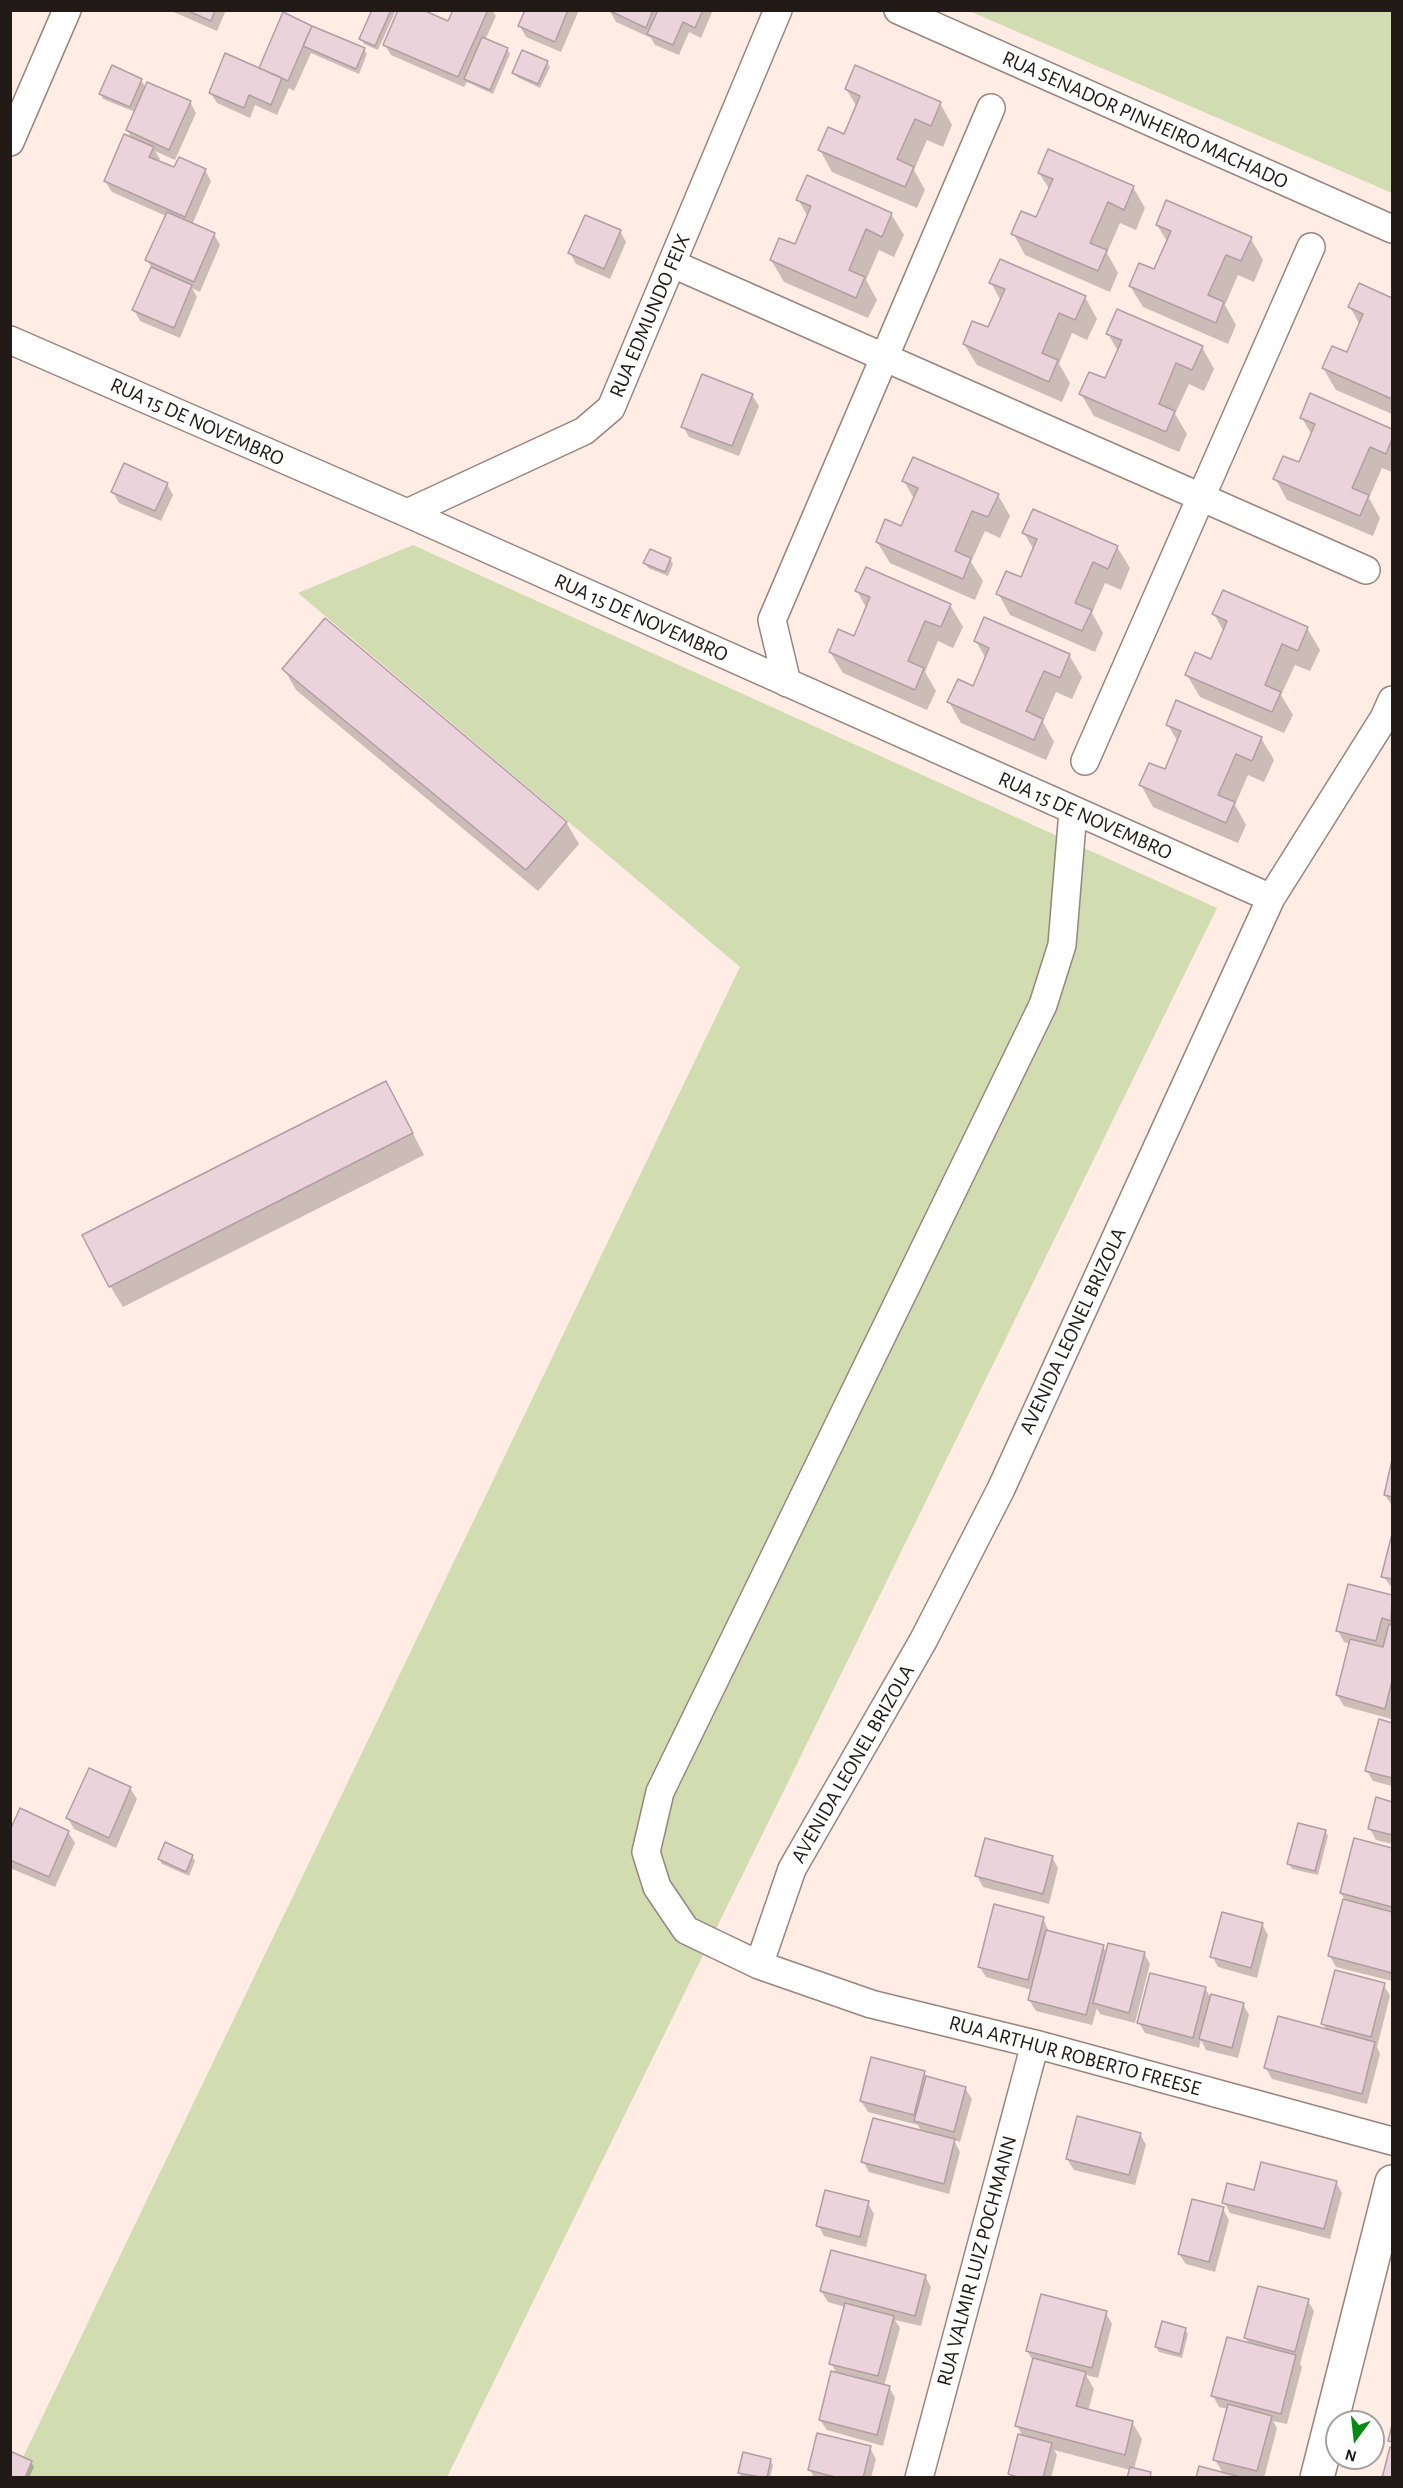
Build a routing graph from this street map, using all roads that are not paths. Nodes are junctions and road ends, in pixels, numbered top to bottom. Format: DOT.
graph roads {
  1 [pos="67,10"];
  2 [pos="778,10"];
  3 [pos="898,10"];
  4 [pos="991,108"];
  5 [pos="10,142"];
  6 [pos="1392,229"];
  7 [pos="1311,247"];
  8 [pos="673,264"];
  9 [pos="10,340"];
  10 [pos="886,356"];
  11 [pos="1201,497"];
  12 [pos="407,513"];
  13 [pos="1366,570"];
  14 [pos="787,683"];
  15 [pos="1392,700"];
  16 [pos="1085,761"];
  17 [pos="1073,811"];
  18 [pos="1271,898"];
  19 [pos="759,1965"];
  20 [pos="1035,2044"];
  21 [pos="1392,2141"];
  22 [pos="1392,2182"];
  23 [pos="920,2478"];
  24 [pos="1317,2478"];
  1 -- 5 [label="street"];
  2 -- 8 [label="street, RUA EDMUNDO FEIX"];
  3 -- 6 [label="street, RUA SENADOR PINHEIRO MACHADO"];
  4 -- 10 [label="street"];
  7 -- 11 [label="street"];
  8 -- 10 [label="street"];
  8 -- 12 [label="street, RUA EDMUNDO FEIX"];
  9 -- 12 [label="street, RUA 15 DE NOVEMBRO"];
  10 -- 11 [label="street"];
  10 -- 14 [label="street"];
  11 -- 13 [label="street"];
  11 -- 16 [label="street"];
  12 -- 14 [label="street, RUA 15 DE NOVEMBRO"];
  14 -- 17 [label="street, RUA 15 DE NOVEMBRO"];
  15 -- 18 [label="street, AVENIDA LEONEL BRIZOLA"];
  17 -- 18 [label="street, RUA 15 DE NOVEMBRO"];
  17 -- 19 [label="street, RUA ARTHUR ROBERTO FREESE"];
  18 -- 19 [label="street, AVENIDA LEONEL BRIZOLA"];
  19 -- 20 [label="street, RUA ARTHUR ROBERTO FREESE"];
  20 -- 21 [label="street, RUA ARTHUR ROBERTO FREESE"];
  20 -- 23 [label="street, RUA VALMIR LUIZ POCHMANN"];
  22 -- 24 [label="street"];
}
